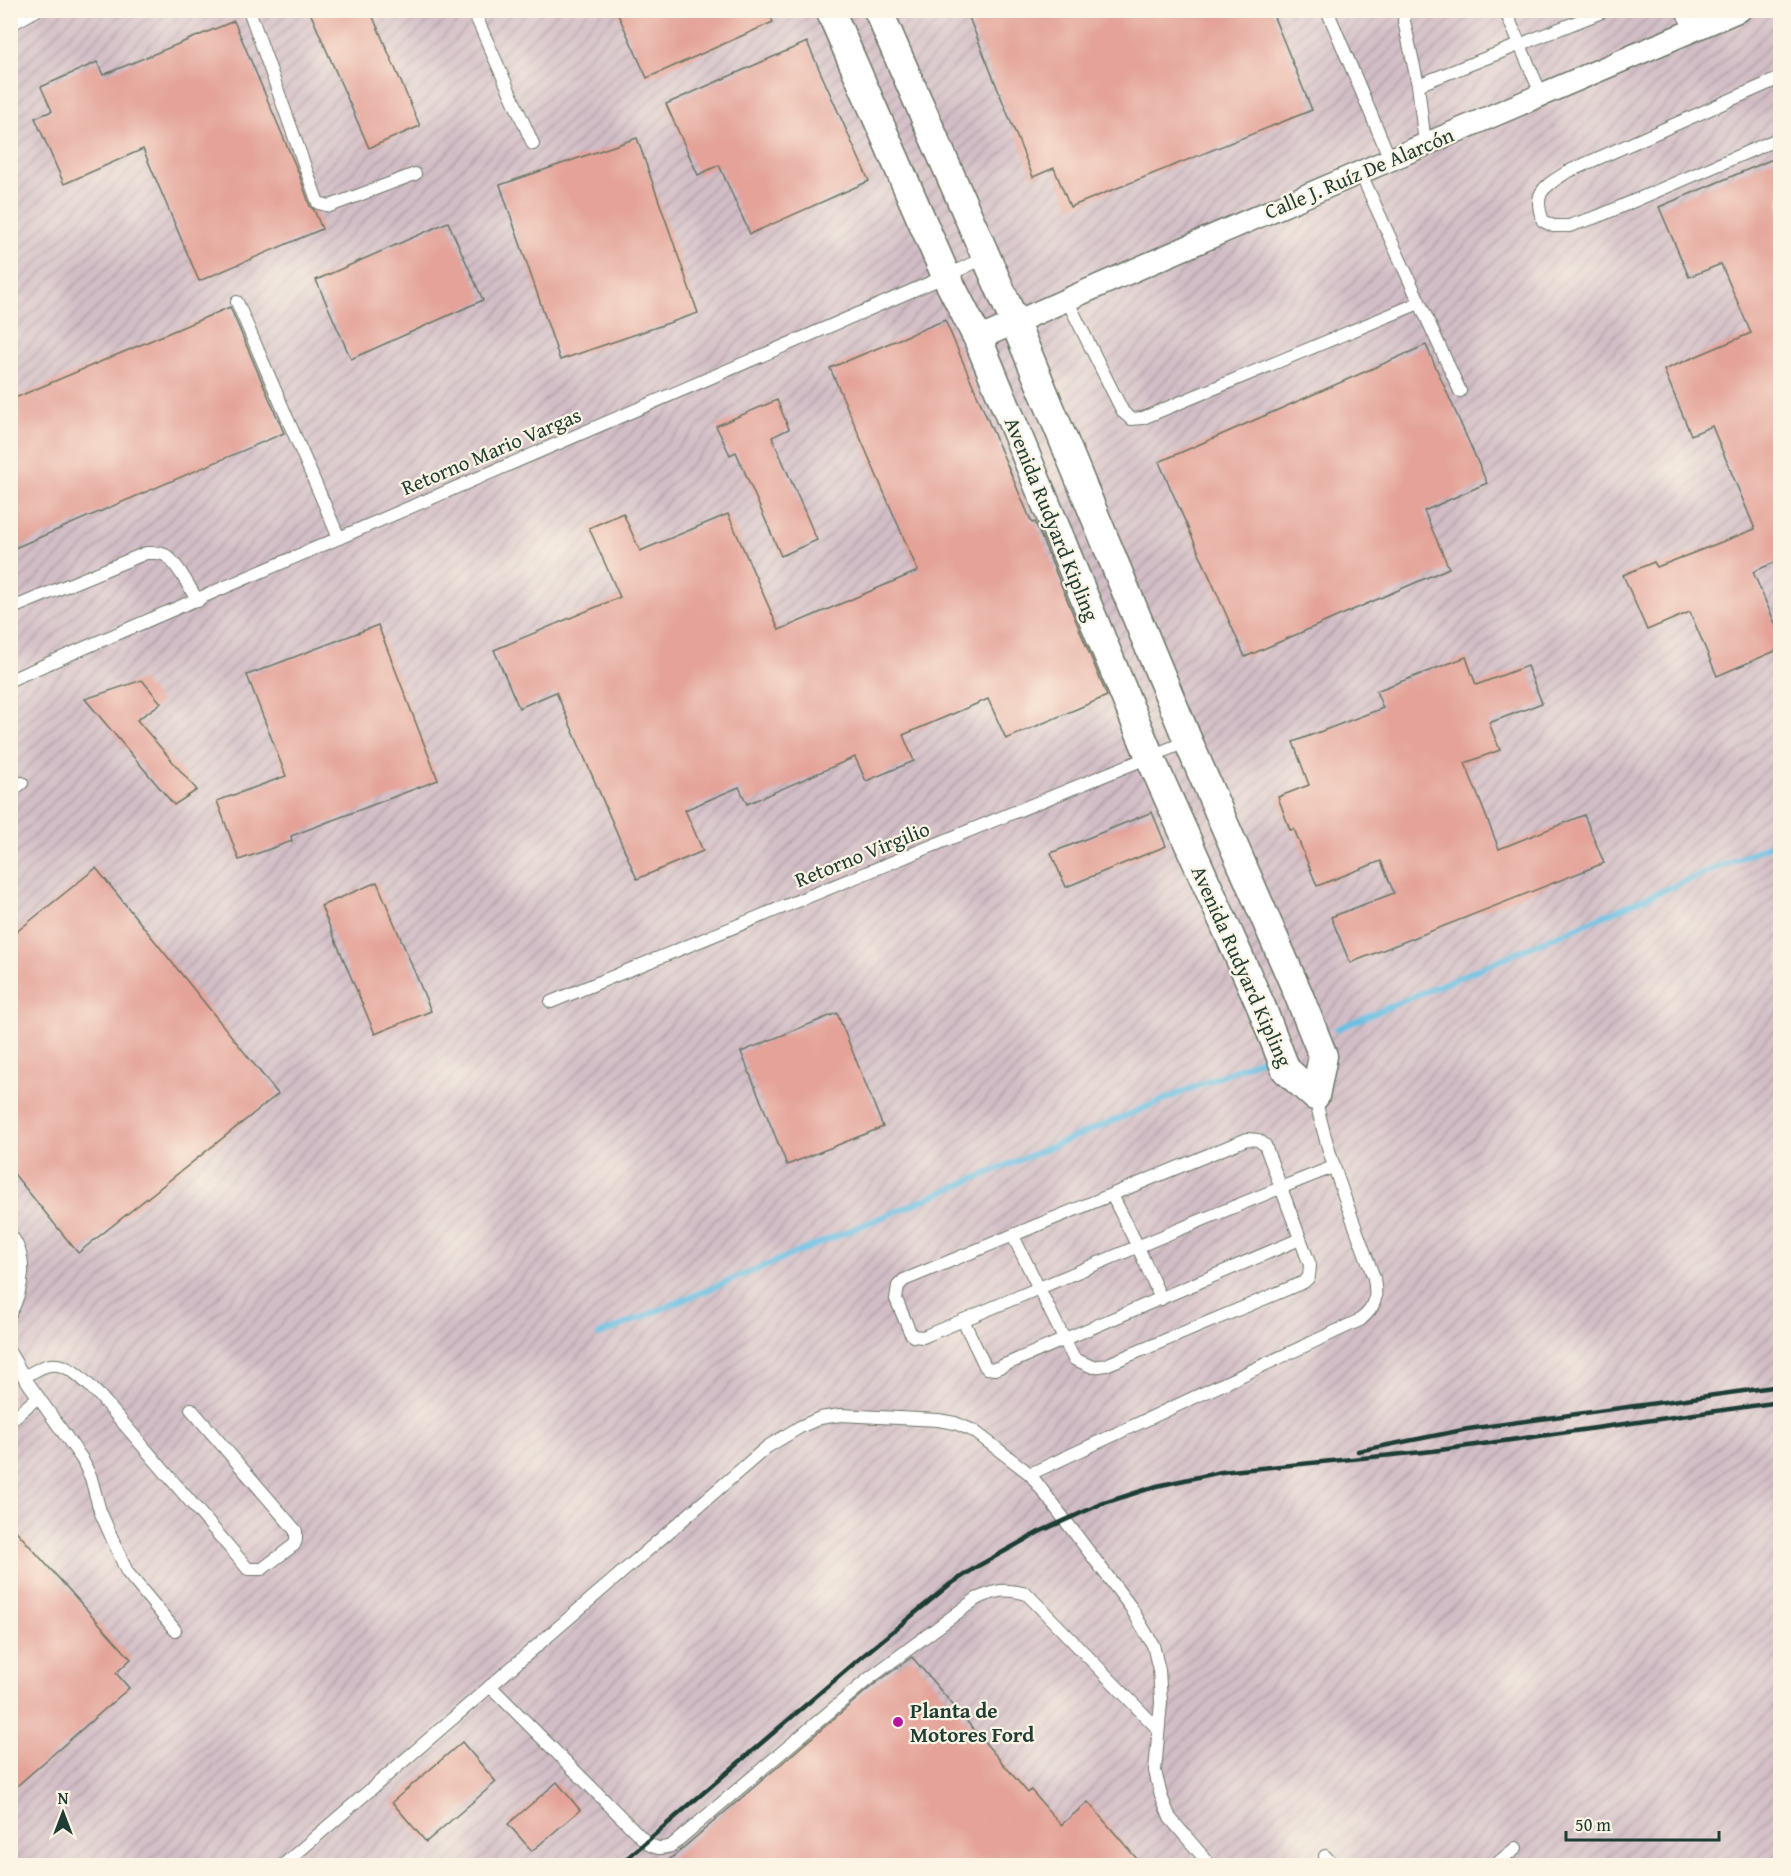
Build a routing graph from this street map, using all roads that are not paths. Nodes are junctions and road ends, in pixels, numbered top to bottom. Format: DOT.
graph roads {
  1 [pos="37,10"];
  2 [pos="249,10"];
  3 [pos="472,10"];
  4 [pos="830,10"];
  5 [pos="878,10"];
  6 [pos="1327,10"];
  7 [pos="1405,10"];
  8 [pos="1505,10"];
  9 [pos="1607,10"];
  10 [pos="1681,10"];
  11 [pos="1740,10"];
  12 [pos="10,25"];
  13 [pos="1692,31"];
  14 [pos="1520,44"];
  15 [pos="1780,78"];
  16 [pos="1418,85"];
  17 [pos="1542,96"];
  18 [pos="1780,138"];
  19 [pos="533,144"];
  20 [pos="1425,144"];
  21 [pos="1390,159"];
  22 [pos="1360,172"];
  23 [pos="415,174"];
  24 [pos="986,257"];
  25 [pos="946,276"];
  26 [pos="1067,300"];
  27 [pos="237,302"];
  28 [pos="1419,303"];
  29 [pos="1015,323"];
  30 [pos="978,339"];
  31 [pos="1460,391"];
  32 [pos="339,538"];
  33 [pos="198,600"];
  34 [pos="10,609"];
  35 [pos="10,680"];
  36 [pos="1188,741"];
  37 [pos="1150,757"];
  38 [pos="22,783"];
  39 [pos="10,792"];
  40 [pos="1297,991"];
  41 [pos="551,1002"];
  42 [pos="1261,1006"];
  43 [pos="1315,1095"];
  44 [pos="1333,1167"];
  45 [pos="1281,1188"];
  46 [pos="1112,1195"];
  47 [pos="10,1234"];
  48 [pos="1014,1236"];
  49 [pos="1300,1239"];
  50 [pos="1138,1247"];
  51 [pos="1038,1289"];
  52 [pos="1161,1299"];
  53 [pos="10,1314"];
  54 [pos="963,1320"];
  55 [pos="1063,1340"];
  56 [pos="10,1353"];
  57 [pos="24,1377"];
  58 [pos="38,1397"];
  59 [pos="190,1408"];
  60 [pos="10,1421"];
  61 [pos="1030,1474"];
  62 [pos="175,1630"];
  63 [pos="490,1686"];
  64 [pos="1158,1729"];
  65 [pos="1516,1848"];
  66 [pos="282,1866"];
  67 [pos="1211,1866"];
  68 [pos="1494,1866"];
  1 -- 12 [label="lane"];
  2 -- 23 [label="lane"];
  3 -- 19 [label="lane"];
  4 -- 25 [label="street, Avenida Rudyard Kipling"];
  5 -- 24 [label="street, Avenida Rudyard Kipling"];
  6 -- 21 [label="lane"];
  7 -- 16 [label="lane"];
  8 -- 14 [label="lane"];
  9 -- 14 [label="lane"];
  10 -- 13 [label="lane"];
  11 -- 13 [label="street, Calle J. Ruíz De Alarcón"];
  13 -- 17 [label="street, Calle J. Ruíz De Alarcón"];
  14 -- 16 [label="lane"];
  14 -- 17 [label="lane"];
  15 -- 18 [label="lane"];
  16 -- 20 [label="lane"];
  17 -- 20 [label="street, Calle J. Ruíz De Alarcón"];
  20 -- 21 [label="street, Calle J. Ruíz De Alarcón"];
  21 -- 22 [label="street, Calle J. Ruíz De Alarcón"];
  22 -- 26 [label="street, Calle J. Ruíz De Alarcón"];
  22 -- 28 [label="lane"];
  24 -- 25 [label="lane, Retorno Mario Vargas"];
  24 -- 29 [label="street, Avenida Rudyard Kipling"];
  25 -- 30 [label="street, Avenida Rudyard Kipling"];
  25 -- 32 [label="lane, Retorno Mario Vargas"];
  26 -- 28 [label="lane"];
  26 -- 29 [label="street, Calle J. Ruíz De Alarcón"];
  27 -- 32 [label="lane"];
  28 -- 31 [label="lane"];
  29 -- 30 [label="street, Calle J. Ruíz De Alarcón"];
  29 -- 36 [label="street, Avenida Rudyard Kipling"];
  30 -- 37 [label="street, Avenida Rudyard Kipling"];
  32 -- 33 [label="lane, Retorno Mario Vargas"];
  33 -- 34 [label="lane"];
  33 -- 35 [label="lane, Retorno Mario Vargas"];
  36 -- 37 [label="lane, Retorno Virgilio"];
  36 -- 40 [label="street, Avenida Rudyard Kipling"];
  37 -- 41 [label="lane, Retorno Virgilio"];
  37 -- 42 [label="street, Avenida Rudyard Kipling"];
  38 -- 39 [label="lane"];
  40 -- 42 [label="street"];
  40 -- 43 [label="street, Avenida Rudyard Kipling"];
  42 -- 43 [label="street, Avenida Rudyard Kipling"];
  43 -- 44 [label="lane"];
  44 -- 45 [label="lane"];
  44 -- 61 [label="lane"];
  45 -- 46 [label="lane"];
  45 -- 49 [label="lane"];
  45 -- 50 [label="lane"];
  46 -- 48 [label="lane"];
  46 -- 50 [label="lane"];
  47 -- 53 [label="lane"];
  48 -- 51 [label="lane"];
  48 -- 54 [label="lane"];
  49 -- 52 [label="lane"];
  49 -- 55 [label="lane"];
  50 -- 51 [label="lane"];
  50 -- 52 [label="lane"];
  51 -- 54 [label="lane"];
  51 -- 55 [label="lane"];
  52 -- 55 [label="lane"];
  54 -- 55 [label="lane"];
  56 -- 57 [label="lane"];
  57 -- 58 [label="lane"];
  57 -- 59 [label="lane"];
  58 -- 60 [label="lane"];
  58 -- 62 [label="lane"];
  61 -- 63 [label="lane"];
  61 -- 64 [label="lane"];
  63 -- 64 [label="lane"];
  63 -- 66 [label="lane"];
  64 -- 67 [label="lane"];
  65 -- 68 [label="lane"];
}
